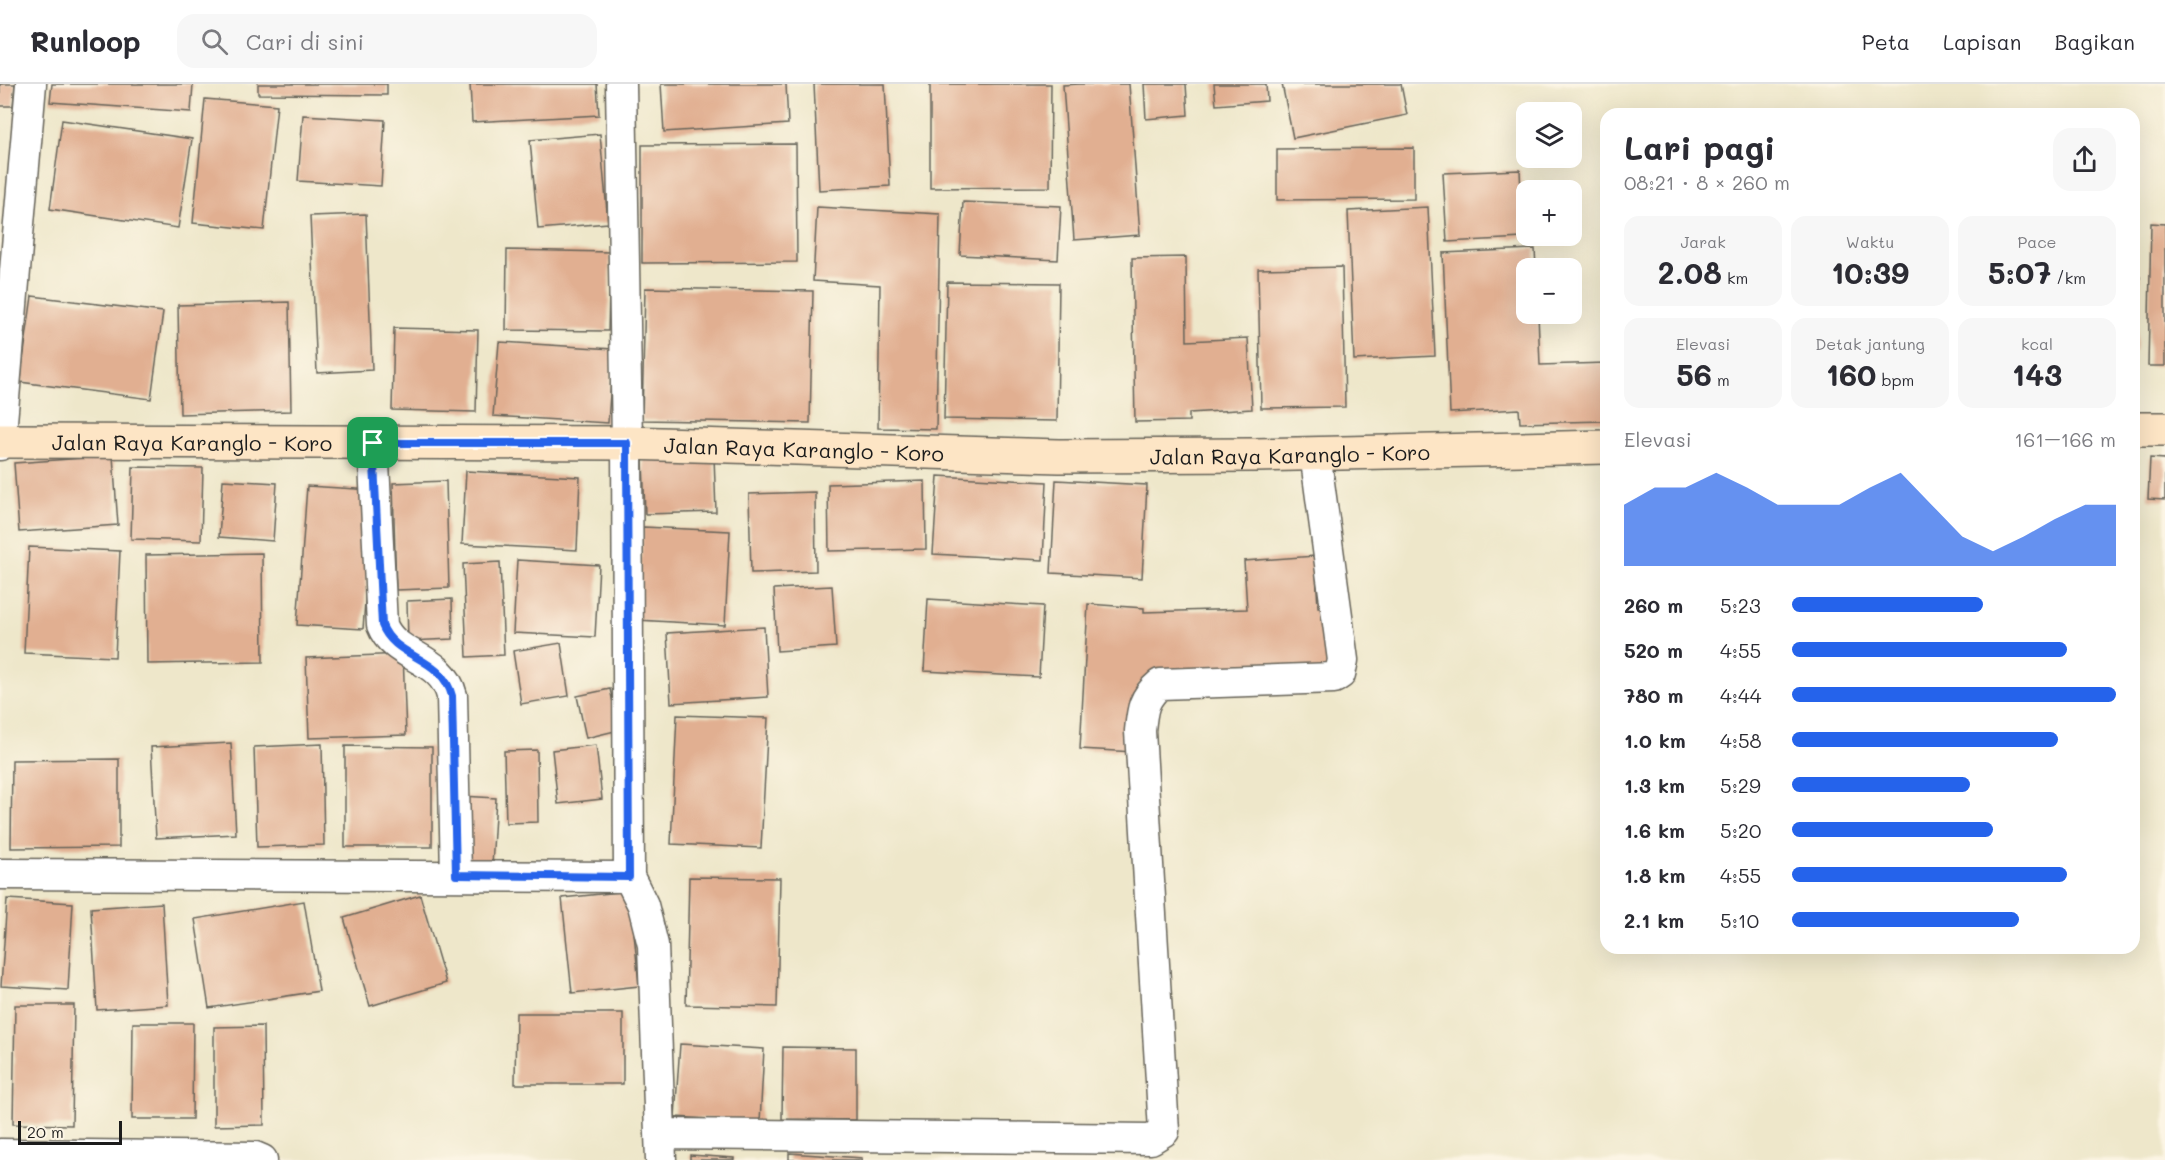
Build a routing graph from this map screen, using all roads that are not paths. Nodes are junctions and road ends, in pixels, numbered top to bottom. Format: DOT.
graph roads {
  1 [pos="31,84"];
  2 [pos="621,84"];
  3 [pos="2140,429"];
  4 [pos="2165,429"];
  5 [pos="0,442"];
  6 [pos="373,443"];
  7 [pos="627,443"];
  8 [pos="1600,447"];
  9 [pos="1315,453"];
  10 [pos="0,874"];
  11 [pos="456,875"];
  12 [pos="629,877"];
  13 [pos="661,1147"];
  14 [pos="0,1154"];
  15 [pos="261,1160"];
  1 -- 5 [label="street"];
  2 -- 7 [label="street"];
  3 -- 4 [label="street"];
  5 -- 6 [label="street, Jalan Raya Karanglo - Koro"];
  6 -- 7 [label="street, Jalan Raya Karanglo - Koro"];
  6 -- 11 [label="street"];
  7 -- 9 [label="street, Jalan Raya Karanglo - Koro"];
  7 -- 12 [label="street"];
  8 -- 9 [label="street, Jalan Raya Karanglo - Koro"];
  9 -- 13 [label="street"];
  10 -- 11 [label="street"];
  11 -- 12 [label="street"];
  12 -- 13 [label="street"];
  14 -- 15 [label="street"];
}
